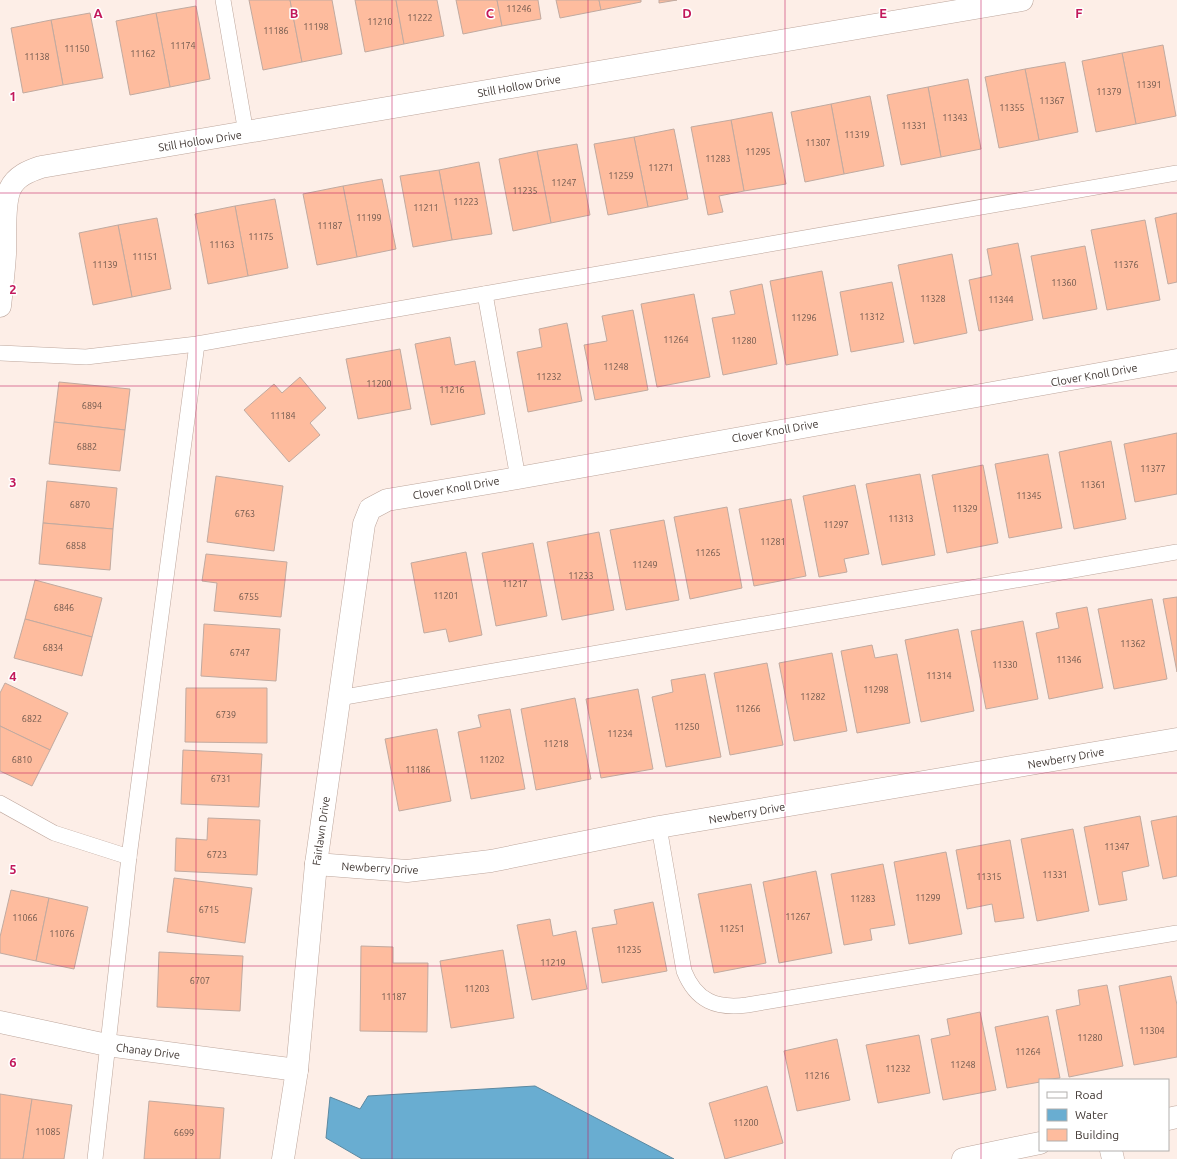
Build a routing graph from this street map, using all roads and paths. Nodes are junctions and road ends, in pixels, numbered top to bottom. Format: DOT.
graph roads {
  1 [pos="223,0"];
  2 [pos="1022,0"];
  3 [pos="246,133"];
  4 [pos="1177,173"];
  5 [pos="485,294"];
  6 [pos="0,306"];
  7 [pos="197,344"];
  8 [pos="0,353"];
  9 [pos="1177,360"];
  10 [pos="518,478"];
  11 [pos="374,506"];
  12 [pos="1177,552"];
  13 [pos="340,698"];
  14 [pos="1177,740"];
  15 [pos="0,803"];
  16 [pos="659,828"];
  17 [pos="129,857"];
  18 [pos="316,864"];
  19 [pos="1177,932"];
  20 [pos="0,1022"];
  21 [pos="107,1045"];
  22 [pos="297,1070"];
  23 [pos="1039,1143"];
  24 [pos="95,1159"];
  25 [pos="283,1159"];
  26 [pos="963,1159"];
  1 -- 3 [label="lane"];
  2 -- 3 [label="street, Still Hollow Drive"];
  3 -- 6 [label="street, Still Hollow Drive"];
  4 -- 5 [label="lane"];
  5 -- 7 [label="lane"];
  5 -- 10 [label="lane"];
  7 -- 8 [label="lane"];
  7 -- 17 [label="lane"];
  9 -- 10 [label="street, Clover Knoll Drive"];
  10 -- 11 [label="street, Clover Knoll Drive"];
  11 -- 13 [label="street, Fairlawn Drive"];
  12 -- 13 [label="lane"];
  13 -- 18 [label="street, Fairlawn Drive"];
  14 -- 16 [label="street, Newberry Drive"];
  15 -- 17 [label="lane"];
  16 -- 18 [label="street, Newberry Drive"];
  16 -- 19 [label="lane"];
  17 -- 21 [label="lane"];
  18 -- 22 [label="street, Fairlawn Drive"];
  20 -- 21 [label="street, Chanay Drive"];
  21 -- 22 [label="street, Chanay Drive"];
  21 -- 24 [label="lane"];
  22 -- 25 [label="street, Fairlawn Drive"];
  23 -- 26 [label="street"];
}
